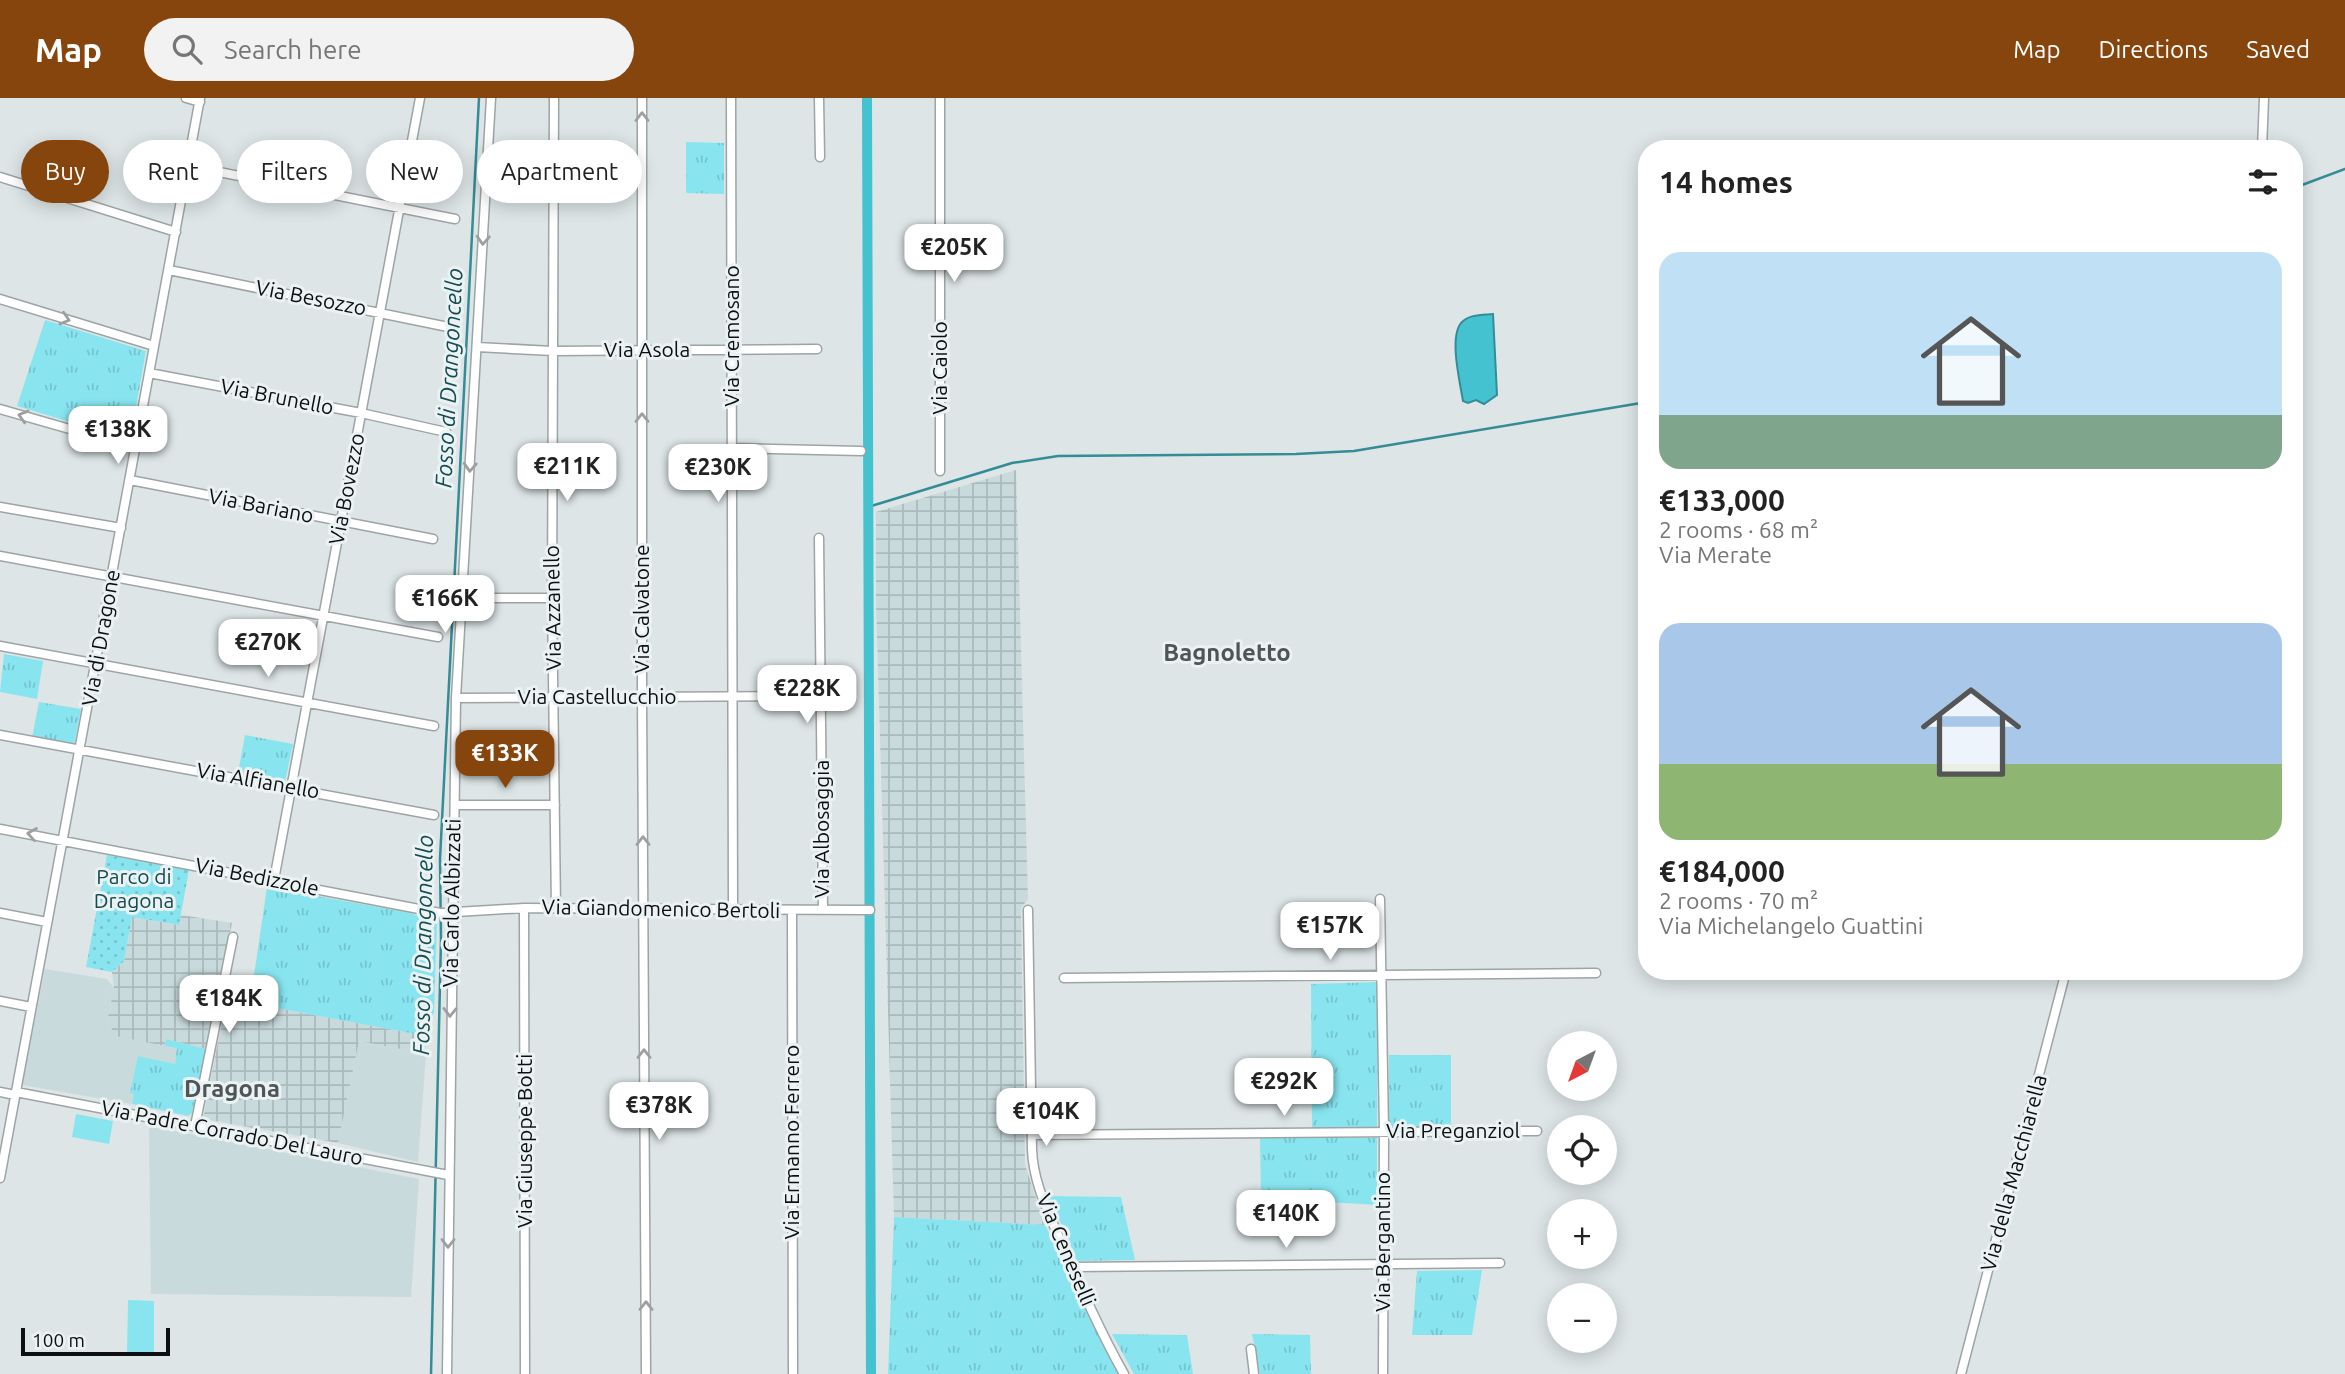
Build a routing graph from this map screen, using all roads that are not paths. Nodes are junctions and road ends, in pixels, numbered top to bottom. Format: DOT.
graph roads {
  1 [pos="186,98"];
  2 [pos="420,98"];
  3 [pos="491,98"];
  4 [pos="554,98"];
  5 [pos="642,98"];
  6 [pos="731,98"];
  7 [pos="819,98"];
  8 [pos="940,98"];
  9 [pos="2264,98"];
  10 [pos="200,100"];
  11 [pos="193,140"];
  12 [pos="2262,140"];
  13 [pos="820,158"];
  14 [pos="223,173"];
  15 [pos="0,177"];
  16 [pos="182,203"];
  17 [pos="400,207"];
  18 [pos="455,219"];
  19 [pos="176,232"];
  20 [pos="169,270"];
  21 [pos="0,299"];
  22 [pos="382,312"];
  23 [pos="453,328"];
  24 [pos="154,346"];
  25 [pos="477,348"];
  26 [pos="817,349"];
  27 [pos="732,350"];
  28 [pos="553,351"];
  29 [pos="642,351"];
  30 [pos="149,373"];
  31 [pos="0,409"];
  32 [pos="362,413"];
  33 [pos="446,432"];
  34 [pos="136,448"];
  35 [pos="733,448"];
  36 [pos="862,451"];
  37 [pos="940,471"];
  38 [pos="130,480"];
  39 [pos="0,507"];
  40 [pos="341,521"];
  41 [pos="121,528"];
  42 [pos="819,538"];
  43 [pos="433,539"];
  44 [pos="0,556"];
  45 [pos="111,577"];
  46 [pos="462,598"];
  47 [pos="552,598"];
  48 [pos="323,616"];
  49 [pos="438,637"];
  50 [pos="0,646"];
  51 [pos="96,663"];
  52 [pos="554,696"];
  53 [pos="732,696"];
  54 [pos="821,696"];
  55 [pos="456,698"];
  56 [pos="642,698"];
  57 [pos="307,701"];
  58 [pos="434,726"];
  59 [pos="0,735"];
  60 [pos="81,749"];
  61 [pos="291,787"];
  62 [pos="455,805"];
  63 [pos="555,805"];
  64 [pos="435,815"];
  65 [pos="0,829"];
  66 [pos="63,840"];
  67 [pos="274,880"];
  68 [pos="1380,899"];
  69 [pos="524,908"];
  70 [pos="556,908"];
  71 [pos="733,909"];
  72 [pos="643,910"];
  73 [pos="792,910"];
  74 [pos="823,910"];
  75 [pos="870,910"];
  76 [pos="1028,910"];
  77 [pos="452,912"];
  78 [pos="0,913"];
  79 [pos="47,922"];
  80 [pos="233,937"];
  81 [pos="1597,973"];
  82 [pos="1381,976"];
  83 [pos="1065,978"];
  84 [pos="2064,980"];
  85 [pos="0,1001"];
  86 [pos="31,1007"];
  87 [pos="0,1092"];
  88 [pos="16,1093"];
  89 [pos="195,1126"];
  90 [pos="1384,1131"];
  91 [pos="1538,1131"];
  92 [pos="1032,1135"];
  93 [pos="448,1175"];
  94 [pos="0,1178"];
  95 [pos="1500,1263"];
  96 [pos="1384,1264"];
  97 [pos="1072,1267"];
  98 [pos="1251,1349"];
  99 [pos="447,1374"];
  100 [pos="525,1374"];
  101 [pos="646,1374"];
  102 [pos="793,1374"];
  103 [pos="1124,1374"];
  104 [pos="1254,1374"];
  105 [pos="1383,1374"];
  106 [pos="1961,1374"];
  1 -- 10 [label="street"];
  2 -- 17 [label="street, Via Bovezzo"];
  3 -- 25 [label="street, Via Carlo Albizzati, one-way"];
  4 -- 28 [label="street, Via Azzanello"];
  29 -- 5 [label="street, Via Calvatone, one-way"];
  6 -- 27 [label="street, Via Cremosano"];
  7 -- 13 [label="street"];
  8 -- 37 [label="street, Via Caiolo"];
  9 -- 12 [label="street"];
  10 -- 11 [label="street, Via di Dragone"];
  14 -- 17 [label="street"];
  15 -- 19 [label="street"];
  16 -- 19 [label="street, Via di Dragone"];
  17 -- 18 [label="street"];
  17 -- 22 [label="street, Via Bovezzo"];
  19 -- 20 [label="street, Via di Dragone"];
  20 -- 22 [label="street, Via Besozzo"];
  20 -- 24 [label="street, Via di Dragone"];
  21 -- 24 [label="street, one-way"];
  22 -- 23 [label="street, Via Besozzo"];
  22 -- 32 [label="street, Via Bovezzo"];
  24 -- 30 [label="street, Via di Dragone"];
  25 -- 28 [label="street, Via Asola"];
  25 -- 46 [label="street, Via Carlo Albizzati, one-way"];
  26 -- 27 [label="street, Via Asola"];
  27 -- 29 [label="street, Via Asola"];
  27 -- 35 [label="street, Via Cremosano"];
  28 -- 29 [label="street, Via Asola"];
  28 -- 47 [label="street, Via Azzanello"];
  56 -- 29 [label="street, Via Calvatone, one-way"];
  30 -- 32 [label="street, Via Brunello"];
  30 -- 34 [label="street, Via di Dragone"];
  34 -- 31 [label="street, one-way"];
  32 -- 33 [label="street, Via Brunello"];
  32 -- 40 [label="street, Via Bovezzo"];
  34 -- 38 [label="street, Via di Dragone"];
  35 -- 36 [label="street"];
  35 -- 53 [label="street, Via Cremosano"];
  38 -- 40 [label="street, Via Bariano"];
  38 -- 41 [label="street, Via di Dragone"];
  39 -- 41 [label="street"];
  40 -- 43 [label="street, Via Bariano"];
  40 -- 48 [label="street, Via Bovezzo"];
  41 -- 45 [label="street, Via di Dragone"];
  42 -- 54 [label="street, Via Albosaggia"];
  44 -- 45 [label="street"];
  45 -- 48 [label="street"];
  45 -- 51 [label="street, Via di Dragone"];
  46 -- 47 [label="street"];
  46 -- 55 [label="street, Via Carlo Albizzati"];
  47 -- 52 [label="street, Via Azzanello"];
  48 -- 49 [label="street"];
  48 -- 57 [label="street, Via Bovezzo"];
  50 -- 51 [label="street"];
  51 -- 57 [label="street"];
  51 -- 60 [label="street, Via di Dragone"];
  52 -- 55 [label="street, Via Castellucchio"];
  52 -- 56 [label="street, Via Castellucchio"];
  52 -- 63 [label="street, Via Azzanello"];
  53 -- 54 [label="street, Via Castellucchio"];
  53 -- 56 [label="street, Via Castellucchio"];
  53 -- 71 [label="street, Via Cremosano"];
  54 -- 74 [label="street, Via Albosaggia"];
  55 -- 62 [label="street, Via Carlo Albizzati"];
  72 -- 56 [label="street, Via Calvatone, one-way"];
  57 -- 58 [label="street"];
  57 -- 61 [label="street, Via Bovezzo"];
  59 -- 60 [label="street, Via Alfianello"];
  60 -- 61 [label="street, Via Alfianello"];
  60 -- 66 [label="street, Via di Dragone"];
  61 -- 64 [label="street, Via Alfianello"];
  61 -- 67 [label="street, Via Bovezzo"];
  62 -- 63 [label="street"];
  62 -- 77 [label="street, Via Carlo Albizzati"];
  63 -- 70 [label="street, Via Azzanello"];
  66 -- 65 [label="street, Via Bedizzole, one-way"];
  66 -- 67 [label="street, Via Bedizzole"];
  66 -- 79 [label="street, Via di Dragone"];
  67 -- 77 [label="street, Via Bedizzole"];
  68 -- 82 [label="street, Via Bergantino"];
  69 -- 70 [label="street, Via Giandomenico Bertoli"];
  69 -- 77 [label="street, Via Giandomenico Bertoli"];
  69 -- 100 [label="street, Via Giuseppe Botti"];
  70 -- 72 [label="street, Via Giandomenico Bertoli"];
  71 -- 72 [label="street, Via Giandomenico Bertoli"];
  71 -- 73 [label="street, Via Giandomenico Bertoli"];
  101 -- 72 [label="street, Via Calvatone, one-way"];
  73 -- 74 [label="street, Via Giandomenico Bertoli"];
  73 -- 102 [label="street, Via Ermanno Ferrero"];
  74 -- 75 [label="street, Via Giandomenico Bertoli"];
  76 -- 92 [label="street, Via Ceneselli"];
  77 -- 93 [label="street, Via Carlo Albizzati, one-way"];
  78 -- 79 [label="street"];
  79 -- 86 [label="street, Via di Dragone"];
  80 -- 89 [label="street"];
  81 -- 82 [label="street"];
  82 -- 83 [label="street"];
  82 -- 90 [label="street, Via Bergantino"];
  84 -- 106 [label="street, Via della Macchiarella"];
  85 -- 86 [label="street"];
  86 -- 88 [label="street, Via di Dragone"];
  87 -- 88 [label="street, Via Padre Corrado Del Lauro"];
  88 -- 89 [label="street, Via Padre Corrado Del Lauro"];
  88 -- 94 [label="street, Via di Dragone"];
  89 -- 93 [label="street, Via Padre Corrado Del Lauro"];
  90 -- 91 [label="street, Via Preganziol"];
  90 -- 92 [label="street, Via Preganziol"];
  90 -- 96 [label="street, Via Bergantino"];
  92 -- 97 [label="street, Via Ceneselli"];
  93 -- 99 [label="street, Via Carlo Albizzati, one-way"];
  95 -- 96 [label="street"];
  96 -- 97 [label="street"];
  96 -- 105 [label="street, Via Bergantino"];
  97 -- 103 [label="street, Via Ceneselli"];
  98 -- 104 [label="street"];
}
